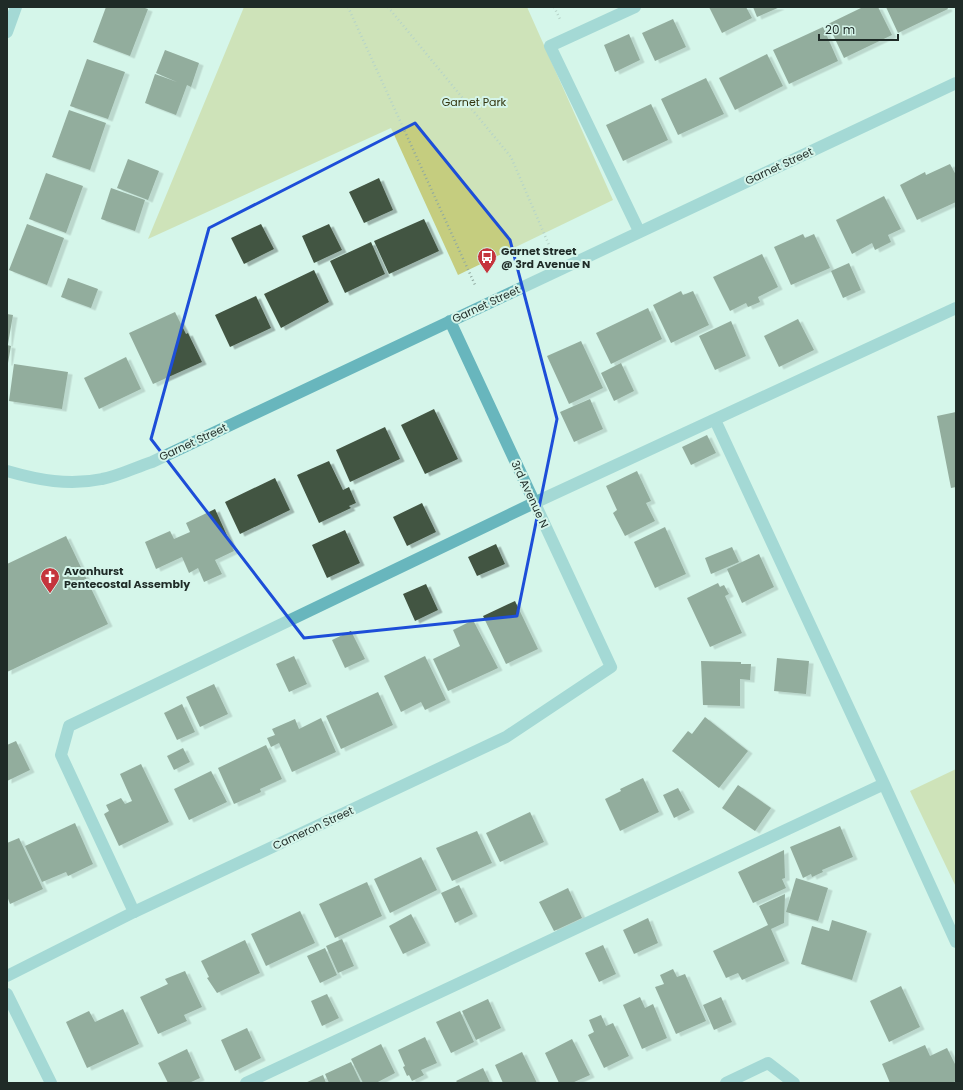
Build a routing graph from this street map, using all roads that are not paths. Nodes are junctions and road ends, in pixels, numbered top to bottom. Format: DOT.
graph roads {
  1 [pos="16,7"];
  2 [pos="636,7"];
  3 [pos="7,32"];
  4 [pos="956,83"];
  5 [pos="639,231"];
  6 [pos="956,308"];
  7 [pos="450,321"];
  8 [pos="715,420"];
  9 [pos="7,471"];
  10 [pos="534,503"];
  11 [pos="611,667"];
  12 [pos="884,784"];
  13 [pos="134,912"];
  14 [pos="956,942"];
  15 [pos="7,976"];
  16 [pos="7,994"];
  17 [pos="51,1083"];
  18 [pos="246,1083"];
  19 [pos="726,1083"];
  20 [pos="794,1083"];
  1 -- 3 [label="street"];
  2 -- 5 [label="street"];
  4 -- 5 [label="street, Garnet Street"];
  5 -- 7 [label="street, Garnet Street"];
  6 -- 8 [label="street"];
  7 -- 9 [label="street, Garnet Street"];
  7 -- 10 [label="street, 3rd Avenue N"];
  8 -- 10 [label="street"];
  8 -- 12 [label="street"];
  10 -- 11 [label="street, 3rd Avenue N"];
  10 -- 13 [label="street"];
  11 -- 13 [label="street, Cameron Street"];
  12 -- 14 [label="street"];
  12 -- 18 [label="street"];
  13 -- 15 [label="street, Cameron Street"];
  16 -- 17 [label="street"];
  19 -- 20 [label="street"];
}
